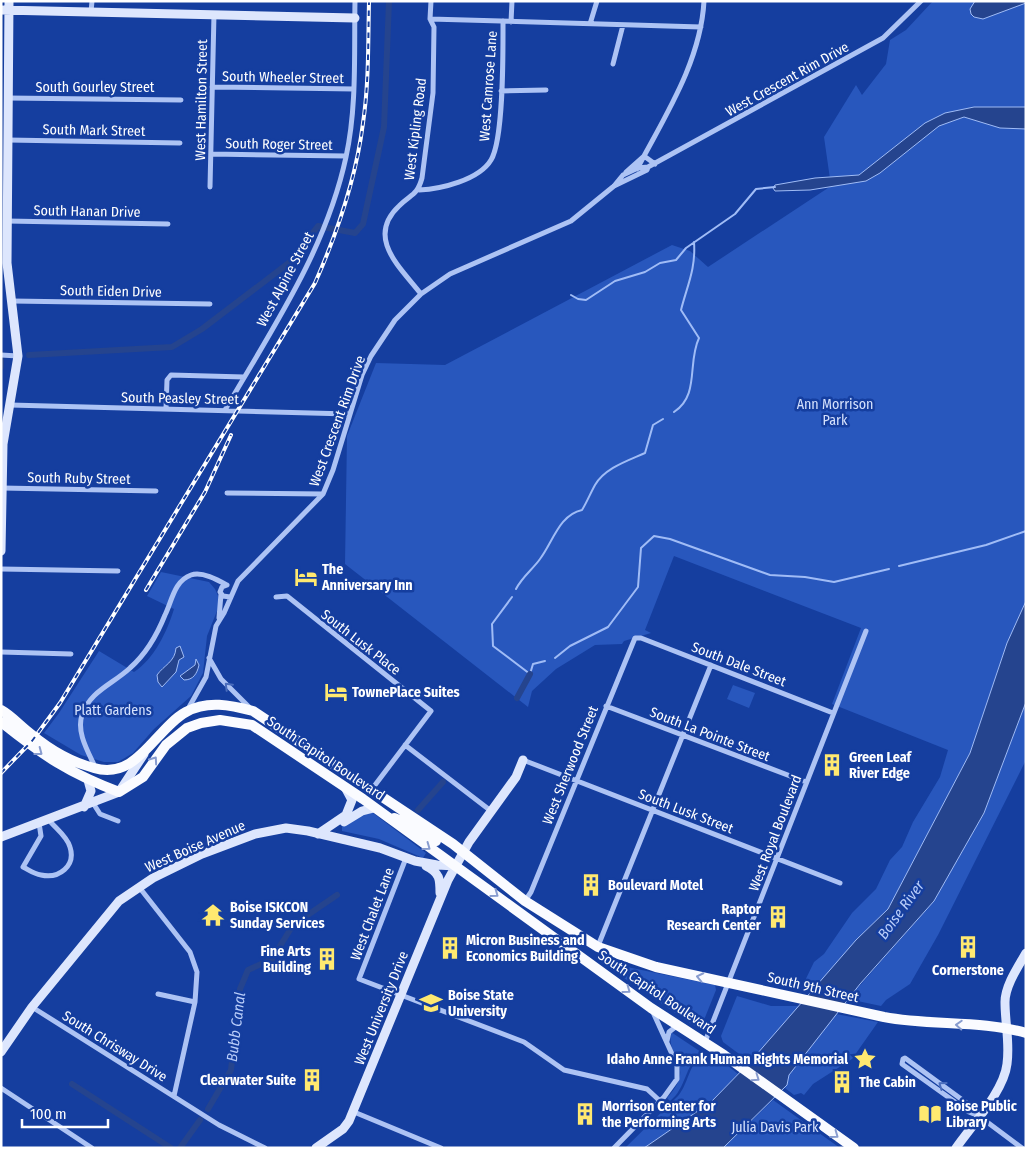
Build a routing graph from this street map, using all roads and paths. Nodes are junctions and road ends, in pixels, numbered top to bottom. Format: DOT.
graph roads {
  1 [pos="92,1"];
  2 [pos="355,1"];
  3 [pos="431,1"];
  4 [pos="512,1"];
  5 [pos="597,1"];
  6 [pos="921,1"];
  7 [pos="705,2"];
  8 [pos="6,7"];
  9 [pos="92,12"];
  10 [pos="214,14"];
  11 [pos="355,18"];
  12 [pos="430,19"];
  13 [pos="504,21"];
  14 [pos="511,22"];
  15 [pos="590,24"];
  16 [pos="624,25"];
  17 [pos="701,27"];
  18 [pos="613,64"];
  19 [pos="212,87"];
  20 [pos="354,89"];
  21 [pos="546,90"];
  22 [pos="502,91"];
  23 [pos="8,98"];
  24 [pos="181,100"];
  25 [pos="8,140"];
  26 [pos="180,143"];
  27 [pos="211,154"];
  28 [pos="346,156"];
  29 [pos="644,156"];
  30 [pos="654,164"];
  31 [pos="648,167"];
  32 [pos="638,168"];
  33 [pos="623,175"];
  34 [pos="630,180"];
  35 [pos="614,186"];
  36 [pos="210,187"];
  37 [pos="419,190"];
  38 [pos="7,221"];
  39 [pos="168,224"];
  40 [pos="422,294"];
  41 [pos="12,301"];
  42 [pos="210,304"];
  43 [pos="1,355"];
  44 [pos="18,356"];
  45 [pos="244,377"];
  46 [pos="10,405"];
  47 [pos="166,409"];
  48 [pos="225,410"];
  49 [pos="349,414"];
  50 [pos="2,488"];
  51 [pos="156,491"];
  52 [pos="226,492"];
  53 [pos="323,494"];
  54 [pos="1,551"];
  55 [pos="1,569"];
  56 [pos="118,571"];
  57 [pos="210,577"];
  58 [pos="238,581"];
  59 [pos="228,585"];
  60 [pos="221,593"];
  61 [pos="232,595"];
  62 [pos="276,597"];
  63 [pos="219,618"];
  64 [pos="866,631"];
  65 [pos="635,638"];
  66 [pos="1,652"];
  67 [pos="71,654"];
  68 [pos="209,658"];
  69 [pos="711,665"];
  70 [pos="606,706"];
  71 [pos="1,710"];
  72 [pos="253,710"];
  73 [pos="187,711"];
  74 [pos="833,713"];
  75 [pos="1,722"];
  76 [pos="683,735"];
  77 [pos="405,745"];
  78 [pos="145,752"];
  79 [pos="523,760"];
  80 [pos="96,769"];
  81 [pos="88,780"];
  82 [pos="576,781"];
  83 [pos="806,782"];
  84 [pos="345,787"];
  85 [pos="372,789"];
  86 [pos="119,792"];
  87 [pos="88,805"];
  88 [pos="378,810"];
  89 [pos="652,810"];
  90 [pos="491,811"];
  91 [pos="43,821"];
  92 [pos="118,821"];
  93 [pos="322,835"];
  94 [pos="1,836"];
  95 [pos="462,854"];
  96 [pos="410,859"];
  97 [pos="777,859"];
  98 [pos="456,866"];
  99 [pos="840,883"];
  100 [pos="139,887"];
  101 [pos="440,898"];
  102 [pos="525,901"];
  103 [pos="598,947"];
  104 [pos="1026,953"];
  105 [pos="728,983"];
  106 [pos="158,994"];
  107 [pos="401,996"];
  108 [pos="195,1002"];
  109 [pos="32,1007"];
  110 [pos="651,1008"];
  111 [pos="679,1025"];
  112 [pos="1007,1028"];
  113 [pos="1026,1033"];
  114 [pos="666,1042"];
  115 [pos="705,1042"];
  116 [pos="1,1052"];
  117 [pos="1,1088"];
  118 [pos="174,1096"];
  119 [pos="660,1101"];
  120 [pos="354,1112"];
  121 [pos="979,1116"];
  122 [pos="83,1145"];
  123 [pos="92,1148"];
  124 [pos="265,1148"];
  125 [pos="316,1148"];
  126 [pos="441,1148"];
  127 [pos="614,1148"];
  128 [pos="854,1148"];
  129 [pos="956,1148"];
  130 [pos="1022,1148"];
  1 -- 9 [label="street"];
  2 -- 11 [label="street, West Alpine Street"];
  3 -- 12 [label="street, West Kipling Road"];
  4 -- 14 [label="street, West Camrose Lane"];
  5 -- 15 [label="street"];
  6 -- 30 [label="street, West Crescent Rim Drive"];
  7 -- 17 [label="street"];
  8 -- 9 [label="street"];
  8 -- 23 [label="street"];
  9 -- 10 [label="street"];
  10 -- 11 [label="street"];
  10 -- 19 [label="street, West Hamilton Street"];
  11 -- 20 [label="street, West Alpine Street"];
  12 -- 13 [label="street"];
  12 -- 37 [label="street, West Kipling Road"];
  13 -- 14 [label="street"];
  13 -- 22 [label="street, West Camrose Lane"];
  14 -- 15 [label="street"];
  15 -- 16 [label="street"];
  16 -- 17 [label="street"];
  16 -- 18 [label="street"];
  17 -- 29 [label="street"];
  19 -- 20 [label="street, South Wheeler Street"];
  19 -- 27 [label="street, West Hamilton Street"];
  20 -- 28 [label="street, West Alpine Street"];
  21 -- 22 [label="street"];
  22 -- 37 [label="street, West Camrose Lane"];
  23 -- 24 [label="street, South Gourley Street"];
  23 -- 25 [label="street"];
  25 -- 26 [label="street, South Mark Street"];
  25 -- 38 [label="street"];
  27 -- 28 [label="street, South Roger Street"];
  27 -- 36 [label="street, West Hamilton Street"];
  28 -- 45 [label="street, West Alpine Street"];
  29 -- 30 [label="street"];
  29 -- 32 [label="street"];
  29 -- 33 [label="street"];
  30 -- 31 [label="street, West Crescent Rim Drive"];
  31 -- 32 [label="street, West Crescent Rim Drive"];
  31 -- 34 [label="street, West Crescent Rim Drive"];
  32 -- 33 [label="street, West Crescent Rim Drive"];
  32 -- 34 [label="street"];
  33 -- 35 [label="street, West Crescent Rim Drive"];
  34 -- 35 [label="street, West Crescent Rim Drive"];
  35 -- 40 [label="street, West Crescent Rim Drive"];
  37 -- 40 [label="street, West Kipling Road"];
  38 -- 39 [label="street, South Hanan Drive"];
  38 -- 41 [label="street"];
  40 -- 49 [label="street, West Crescent Rim Drive"];
  41 -- 42 [label="street, South Eiden Drive"];
  41 -- 44 [label="street"];
  43 -- 44 [label="street"];
  44 -- 46 [label="street"];
  45 -- 47 [label="street"];
  45 -- 48 [label="street, West Alpine Street"];
  46 -- 47 [label="street, South Peasley Street"];
  46 -- 50 [label="street"];
  47 -- 48 [label="street, South Peasley Street"];
  48 -- 49 [label="street, South Peasley Street"];
  49 -- 53 [label="street, West Crescent Rim Drive"];
  50 -- 51 [label="street, South Ruby Street"];
  50 -- 54 [label="street"];
  52 -- 53 [label="street"];
  53 -- 58 [label="street, West Crescent Rim Drive"];
  55 -- 56 [label="street"];
  57 -- 59 [label="street"];
  57 -- 60 [label="street"];
  57 -- 80 [label="street"];
  58 -- 59 [label="street, West Crescent Rim Drive"];
  58 -- 61 [label="street, West Crescent Rim Drive"];
  59 -- 60 [label="street"];
  59 -- 61 [label="street"];
  60 -- 61 [label="street"];
  60 -- 63 [label="street, West Crescent Rim Drive"];
  61 -- 63 [label="street, West Crescent Rim Drive"];
  62 -- 77 [label="street, South Lusk Place"];
  63 -- 68 [label="street, West Crescent Rim Drive"];
  64 -- 74 [label="street, West Royal Boulevard"];
  65 -- 69 [label="street, South Dale Street"];
  65 -- 70 [label="street, West Sherwood Street"];
  66 -- 67 [label="street"];
  72 -- 68 [label="street, one-way"];
  68 -- 73 [label="street, West Crescent Rim Drive"];
  69 -- 74 [label="street, South Dale Street"];
  69 -- 76 [label="street"];
  70 -- 76 [label="street, South La Pointe Street"];
  70 -- 82 [label="street, West Sherwood Street"];
  71 -- 80 [label="main road"];
  72 -- 73 [label="main road, South Capitol Boulevard"];
  72 -- 85 [label="main road, South Capitol Boulevard"];
  73 -- 78 [label="main road, South Capitol Boulevard"];
  74 -- 83 [label="street, West Royal Boulevard"];
  75 -- 81 [label="main road, one-way"];
  76 -- 83 [label="street, South La Pointe Street"];
  76 -- 89 [label="street"];
  77 -- 85 [label="street"];
  77 -- 90 [label="street"];
  78 -- 80 [label="main road"];
  78 -- 86 [label="street, South Capitol Boulevard"];
  79 -- 82 [label="street, South Lusk Street"];
  79 -- 90 [label="street, West University Drive"];
  81 -- 86 [label="main road"];
  81 -- 87 [label="street"];
  82 -- 89 [label="street, South Lusk Street"];
  82 -- 102 [label="street, West Sherwood Street"];
  83 -- 97 [label="street, West Royal Boulevard"];
  86 -- 84 [label="main road, South Capitol Boulevard, one-way"];
  84 -- 88 [label="main road, South Capitol Boulevard"];
  84 -- 93 [label="street"];
  85 -- 95 [label="main road, South Capitol Boulevard"];
  86 -- 87 [label="street"];
  87 -- 91 [label="street"];
  87 -- 92 [label="street"];
  88 -- 93 [label="street"];
  88 -- 95 [label="main road"];
  88 -- 98 [label="main road, South Capitol Boulevard, one-way"];
  89 -- 97 [label="street, South Lusk Street"];
  89 -- 103 [label="street"];
  90 -- 95 [label="street, West University Drive"];
  91 -- 91 [label="street"];
  91 -- 94 [label="street"];
  93 -- 96 [label="street, West Boise Avenue"];
  93 -- 100 [label="street, West Boise Avenue"];
  95 -- 98 [label="street, West University Drive"];
  95 -- 102 [label="main road, South Capitol Boulevard"];
  96 -- 98 [label="street, West Boise Avenue"];
  96 -- 101 [label="street, West Boise Avenue"];
  96 -- 107 [label="street, West Chalet Lane"];
  97 -- 99 [label="street, South Lusk Street"];
  97 -- 105 [label="street, West Royal Boulevard"];
  98 -- 101 [label="street, West University Drive"];
  98 -- 110 [label="main road, South Capitol Boulevard, one-way"];
  100 -- 108 [label="street"];
  100 -- 109 [label="street, West Boise Avenue"];
  101 -- 107 [label="street, West University Drive"];
  102 -- 103 [label="main road, South Capitol Boulevard"];
  105 -- 103 [label="main road, South 9th Street, one-way"];
  104 -- 112 [label="street"];
  112 -- 105 [label="main road, South 9th Street, one-way"];
  105 -- 115 [label="street, West Royal Boulevard"];
  106 -- 108 [label="street"];
  107 -- 119 [label="street"];
  107 -- 120 [label="street, West University Drive"];
  108 -- 118 [label="street"];
  109 -- 116 [label="street, West Boise Avenue"];
  109 -- 118 [label="street, South Chrisway Drive"];
  110 -- 111 [label="main road, South Capitol Boulevard"];
  110 -- 114 [label="street"];
  111 -- 114 [label="street"];
  111 -- 115 [label="main road, South Capitol Boulevard"];
  112 -- 113 [label="main road, South 9th Street"];
  112 -- 121 [label="street"];
  114 -- 119 [label="street"];
  115 -- 128 [label="main road, South Capitol Boulevard, one-way"];
  117 -- 122 [label="street"];
  118 -- 124 [label="street, South Chrisway Drive"];
  119 -- 127 [label="street"];
  120 -- 125 [label="street, West University Drive"];
  120 -- 126 [label="street"];
  121 -- 121 [label="street, one-way"];
  121 -- 129 [label="street"];
  121 -- 130 [label="street"];
  122 -- 123 [label="street"];
}
